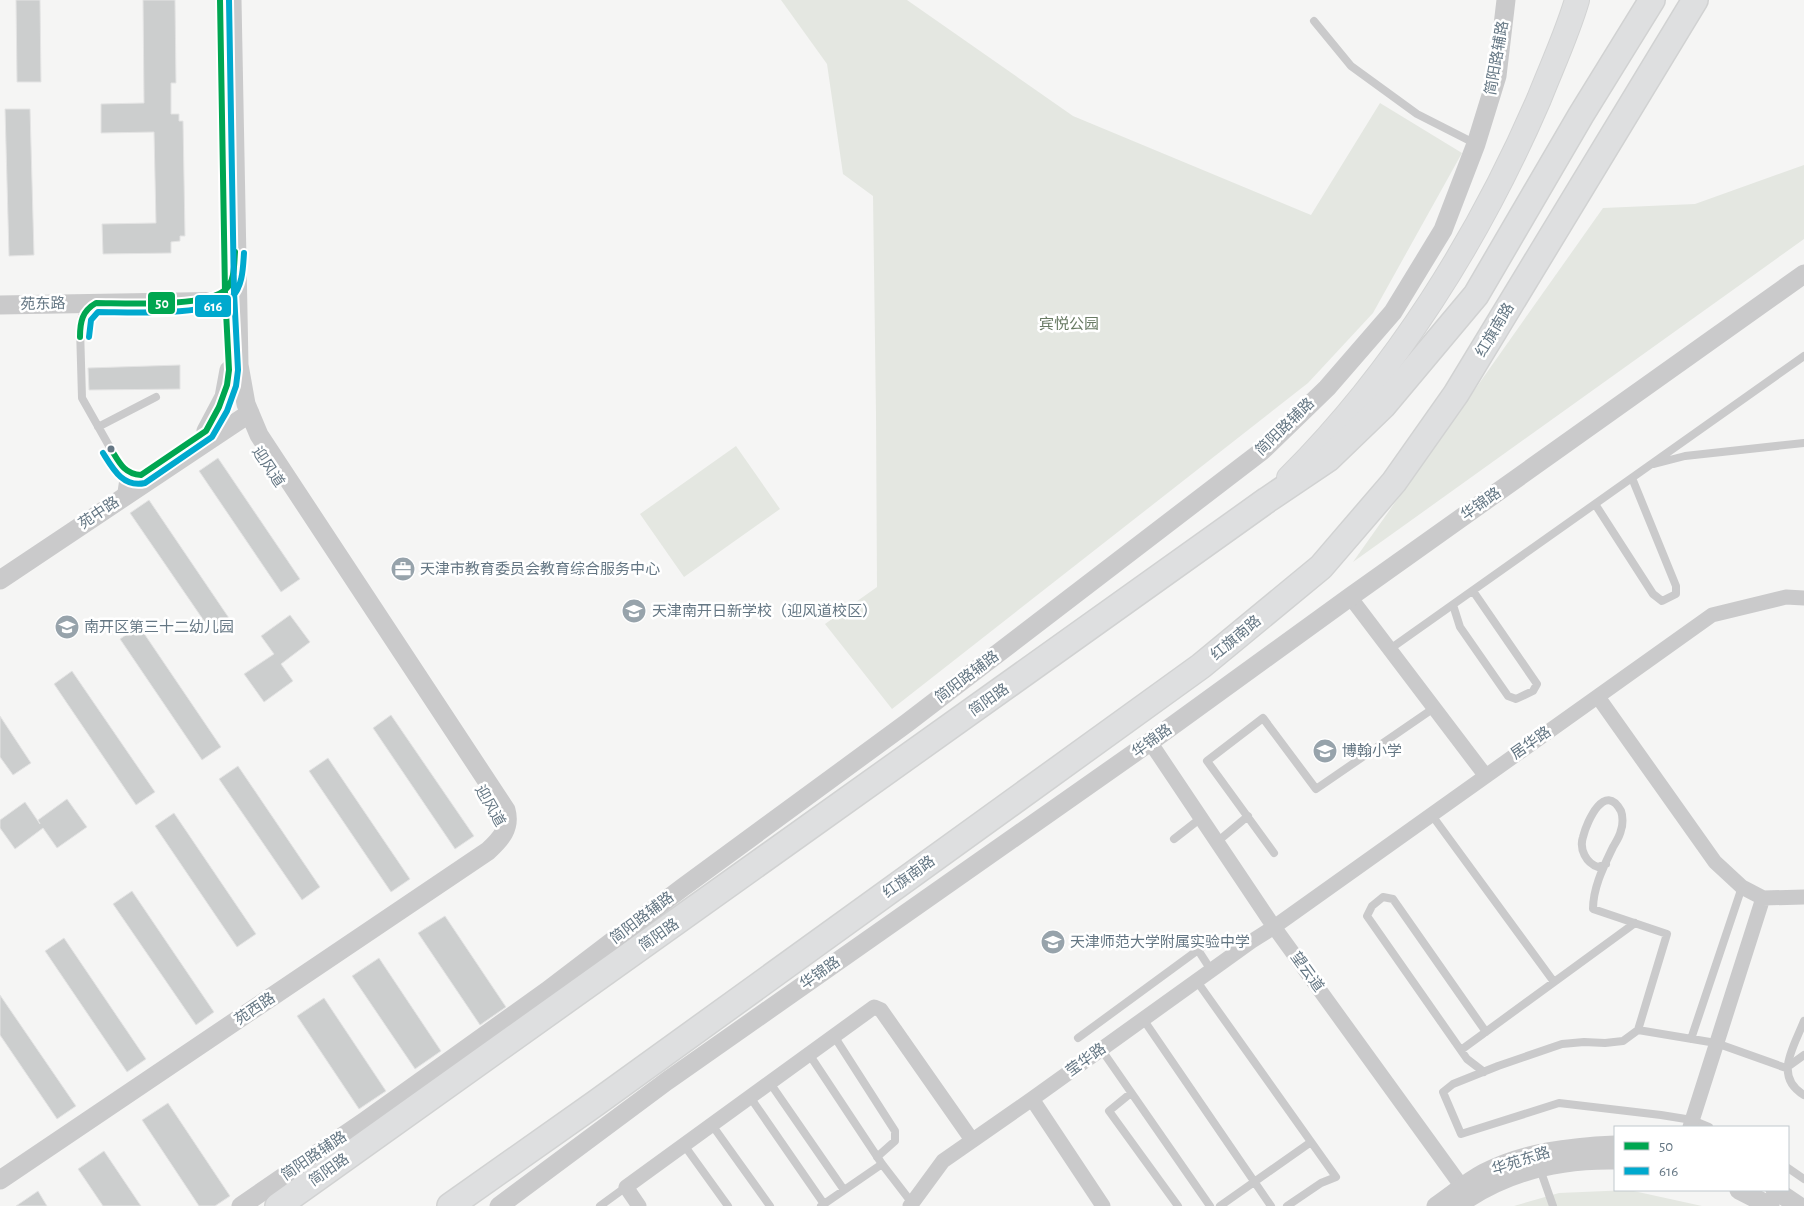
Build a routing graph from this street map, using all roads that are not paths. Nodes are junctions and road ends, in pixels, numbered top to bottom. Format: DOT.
graph roads {
  1 [pos="220,0"];
  2 [pos="232,0"];
  3 [pos="1506,0"];
  4 [pos="1577,0"];
  5 [pos="1652,0"];
  6 [pos="1694,0"];
  7 [pos="1314,21"];
  8 [pos="1476,144"];
  9 [pos="1804,274"];
  10 [pos="0,292"];
  11 [pos="229,293"];
  12 [pos="96,303"];
  13 [pos="0,305"];
  14 [pos="1804,356"];
  15 [pos="228,370"];
  16 [pos="156,397"];
  17 [pos="242,412"];
  18 [pos="98,427"];
  19 [pos="206,431"];
  20 [pos="1804,443"];
  21 [pos="1650,465"];
  22 [pos="121,467"];
  23 [pos="141,475"];
  24 [pos="1632,478"];
  25 [pos="121,493"];
  26 [pos="1267,500"];
  27 [pos="1595,504"];
  28 [pos="0,570"];
  29 [pos="0,580"];
  30 [pos="1473,591"];
  31 [pos="1350,597"];
  32 [pos="1804,598"];
  33 [pos="1453,605"];
  34 [pos="1390,650"];
  35 [pos="1598,697"];
  36 [pos="1434,708"];
  37 [pos="1150,742"];
  38 [pos="1485,776"];
  39 [pos="1431,814"];
  40 [pos="1248,816"];
  41 [pos="1201,818"];
  42 [pos="505,833"];
  43 [pos="1174,839"];
  44 [pos="1217,842"];
  45 [pos="1274,852"];
  46 [pos="1606,864"];
  47 [pos="1742,887"];
  48 [pos="1804,897"];
  49 [pos="1763,898"];
  50 [pos="1635,923"];
  51 [pos="1274,927"];
  52 [pos="1213,939"];
  53 [pos="1198,950"];
  54 [pos="1211,970"];
  55 [pos="1196,980"];
  56 [pos="1554,982"];
  57 [pos="1143,1019"];
  58 [pos="1804,1021"];
  59 [pos="1638,1030"];
  60 [pos="1486,1032"];
  61 [pos="834,1036"];
  62 [pos="1078,1038"];
  63 [pos="1692,1039"];
  64 [pos="1716,1043"];
  65 [pos="1101,1049"];
  66 [pos="1461,1050"];
  67 [pos="809,1054"];
  68 [pos="1804,1055"];
  69 [pos="1786,1068"];
  70 [pos="1484,1072"];
  71 [pos="770,1083"];
  72 [pos="1131,1093"];
  73 [pos="1804,1095"];
  74 [pos="750,1097"];
  75 [pos="1032,1099"];
  76 [pos="365,1121"];
  77 [pos="712,1124"];
  78 [pos="1691,1124"];
  79 [pos="972,1140"];
  80 [pos="1311,1142"];
  81 [pos="684,1145"];
  82 [pos="1614,1146"];
  83 [pos="879,1160"];
  84 [pos="1614,1160"];
  85 [pos="1538,1161"];
  86 [pos="1789,1169"];
  87 [pos="1804,1179"];
  88 [pos="0,1180"];
  89 [pos="1254,1182"];
  90 [pos="626,1187"];
  91 [pos="844,1190"];
  92 [pos="1741,1191"];
  93 [pos="1776,1191"];
  94 [pos="1466,1199"];
  95 [pos="911,1204"];
  96 [pos="822,1205"];
  97 [pos="241,1206"];
  98 [pos="271,1206"];
  99 [pos="278,1206"];
  100 [pos="450,1206"];
  101 [pos="499,1206"];
  102 [pos="600,1206"];
  103 [pos="639,1206"];
  104 [pos="728,1206"];
  105 [pos="770,1206"];
  106 [pos="1103,1206"];
  107 [pos="1178,1206"];
  108 [pos="1210,1206"];
  109 [pos="1220,1206"];
  110 [pos="1271,1206"];
  111 [pos="1287,1206"];
  112 [pos="1436,1206"];
  113 [pos="1553,1206"];
  114 [pos="1770,1206"];
  115 [pos="1799,1206"];
  1 -- 11 [label="street, 迎风道"];
  2 -- 11 [label="street, 迎风道"];
  3 -- 8 [label="street, 简阳路辅路"];
  4 -- 26 [label="main road"];
  5 -- 26 [label="highway"];
  6 -- 100 [label="highway, 红旗南路"];
  7 -- 8 [label="lane"];
  8 -- 76 [label="street, 简阳路辅路"];
  9 -- 31 [label="street, 华锦路"];
  10 -- 11 [label="street, 苑东路"];
  11 -- 12 [label="street, 苑东路"];
  11 -- 15 [label="street, 迎风道"];
  11 -- 17 [label="street, 迎风道"];
  12 -- 13 [label="street, 苑东路"];
  12 -- 18 [label="lane"];
  14 -- 21 [label="lane"];
  15 -- 17 [label="street, 迎风道"];
  15 -- 19 [label="street"];
  16 -- 18 [label="lane"];
  17 -- 19 [label="street, 苑中路"];
  17 -- 25 [label="street, 苑中路"];
  17 -- 42 [label="street, 迎风道"];
  18 -- 22 [label="lane"];
  19 -- 23 [label="street, 苑中路"];
  20 -- 21 [label="lane"];
  21 -- 24 [label="lane"];
  22 -- 23 [label="lane"];
  22 -- 25 [label="lane"];
  23 -- 25 [label="street, 苑中路"];
  24 -- 27 [label="lane"];
  24 -- 27 [label="lane"];
  25 -- 28 [label="street, 苑中路"];
  25 -- 29 [label="street, 苑中路"];
  26 -- 99 [label="highway, 简阳路"];
  27 -- 30 [label="lane"];
  30 -- 33 [label="lane"];
  30 -- 33 [label="lane"];
  31 -- 34 [label="street"];
  31 -- 37 [label="street, 华锦路"];
  32 -- 35 [label="street, 居华路"];
  33 -- 34 [label="lane"];
  34 -- 36 [label="street"];
  35 -- 38 [label="street, 居华路"];
  35 -- 47 [label="street"];
  36 -- 38 [label="street"];
  36 -- 40 [label="lane"];
  37 -- 41 [label="street, 望云道"];
  37 -- 101 [label="street, 华锦路"];
  38 -- 39 [label="street, 居华路"];
  39 -- 51 [label="street, 居华路"];
  39 -- 56 [label="lane"];
  40 -- 44 [label="lane"];
  40 -- 45 [label="lane"];
  41 -- 43 [label="lane"];
  41 -- 44 [label="street, 望云道"];
  42 -- 88 [label="street, 苑西路"];
  44 -- 51 [label="street, 望云道"];
  46 -- 46 [label="lane"];
  46 -- 50 [label="lane"];
  47 -- 49 [label="street"];
  47 -- 63 [label="lane"];
  48 -- 49 [label="street"];
  49 -- 64 [label="street"];
  50 -- 56 [label="lane"];
  50 -- 59 [label="lane"];
  51 -- 54 [label="street, 莹华路"];
  51 -- 94 [label="street, 望云道"];
  52 -- 53 [label="lane"];
  53 -- 54 [label="lane"];
  53 -- 62 [label="lane"];
  54 -- 55 [label="street, 莹华路"];
  55 -- 57 [label="street, 莹华路"];
  55 -- 80 [label="lane"];
  56 -- 60 [label="lane"];
  57 -- 65 [label="street, 莹华路"];
  57 -- 89 [label="lane"];
  58 -- 69 [label="lane"];
  59 -- 63 [label="lane"];
  59 -- 70 [label="lane"];
  60 -- 66 [label="lane"];
  60 -- 66 [label="lane"];
  61 -- 67 [label="street"];
  61 -- 79 [label="street"];
  61 -- 83 [label="lane"];
  63 -- 64 [label="lane"];
  64 -- 69 [label="lane"];
  64 -- 78 [label="street"];
  65 -- 72 [label="lane"];
  65 -- 75 [label="street, 莹华路"];
  66 -- 70 [label="lane"];
  67 -- 71 [label="street"];
  67 -- 83 [label="lane"];
  68 -- 69 [label="lane"];
  69 -- 73 [label="lane"];
  70 -- 78 [label="lane"];
  71 -- 74 [label="street"];
  71 -- 91 [label="lane"];
  72 -- 107 [label="lane"];
  72 -- 108 [label="lane"];
  74 -- 77 [label="street"];
  74 -- 96 [label="lane"];
  75 -- 79 [label="street, 莹华路"];
  75 -- 106 [label="street"];
  76 -- 97 [label="street, 简阳路辅路"];
  76 -- 98 [label="street"];
  77 -- 81 [label="street"];
  77 -- 105 [label="lane"];
  79 -- 95 [label="street, 莹华路"];
  80 -- 89 [label="lane"];
  80 -- 111 [label="lane"];
  81 -- 90 [label="street"];
  81 -- 104 [label="lane"];
  82 -- 85 [label="street, 华苑东路"];
  83 -- 91 [label="lane"];
  83 -- 95 [label="lane"];
  84 -- 85 [label="street, 华苑东路"];
  85 -- 94 [label="street, 华苑东路"];
  85 -- 113 [label="lane"];
  86 -- 87 [label="lane"];
  89 -- 109 [label="lane"];
  89 -- 110 [label="lane"];
  90 -- 102 [label="lane"];
  90 -- 103 [label="street"];
  91 -- 96 [label="lane"];
  92 -- 114 [label="street"];
  93 -- 115 [label="street"];
  94 -- 112 [label="street, 华苑东路"];
}
